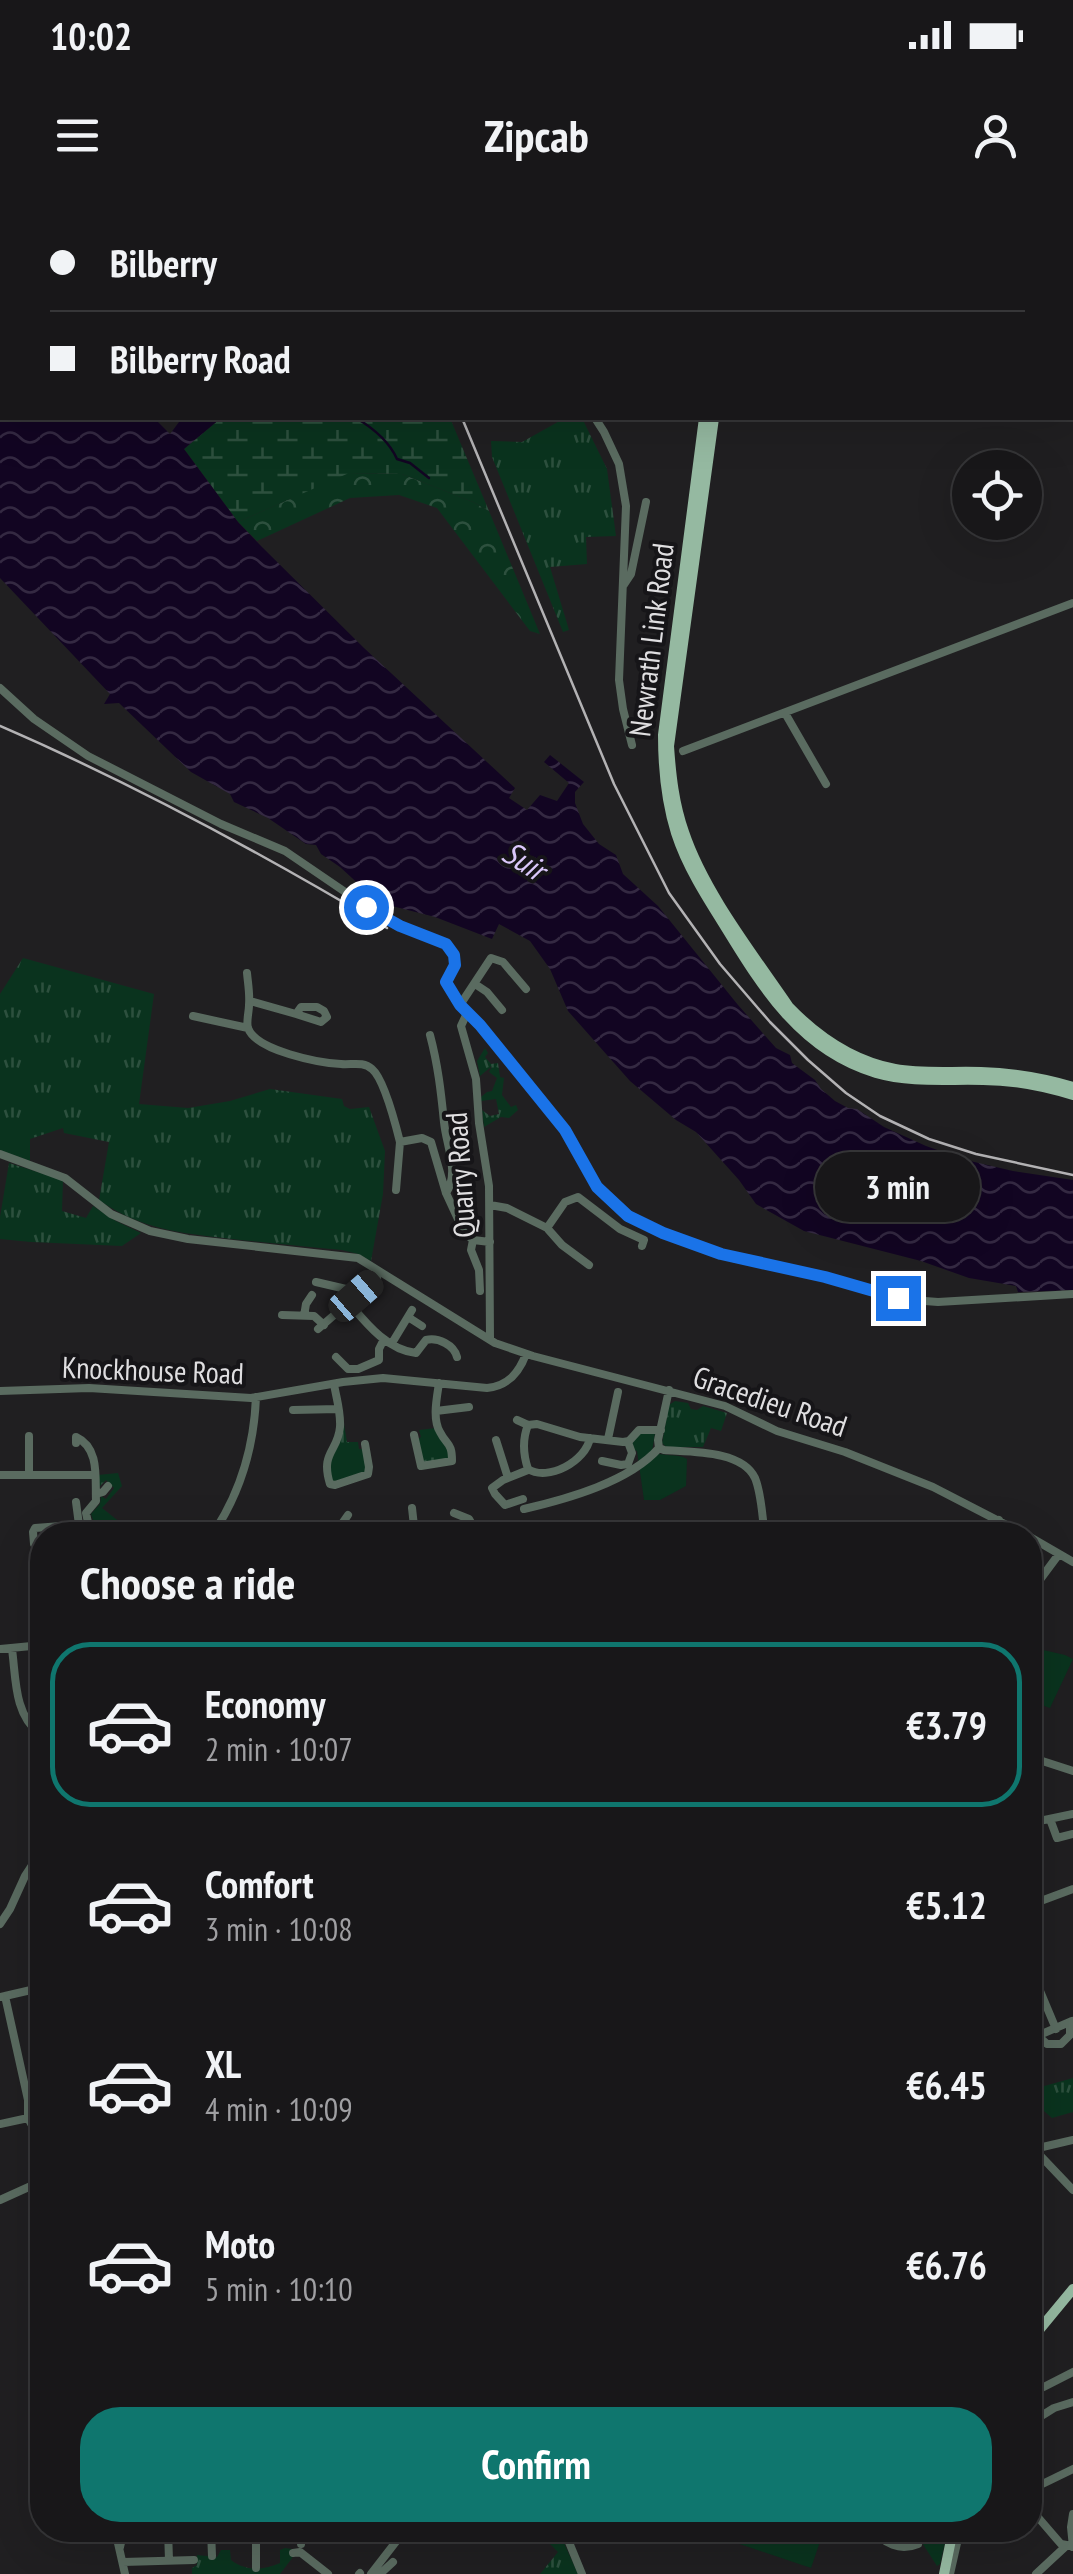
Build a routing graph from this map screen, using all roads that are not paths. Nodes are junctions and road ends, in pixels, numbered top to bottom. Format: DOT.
graph roads {
  1 [pos="596,420"];
  2 [pos="704,420"];
  3 [pos="714,420"];
  4 [pos="646,502"];
  5 [pos="623,586"];
  6 [pos="1073,602"];
  7 [pos="0,688"];
  8 [pos="785,713"];
  9 [pos="632,745"];
  10 [pos="683,751"];
  11 [pos="826,784"];
  12 [pos="247,974"];
  13 [pos="475,984"];
  14 [pos="526,989"];
  15 [pos="250,1001"];
  16 [pos="460,1005"];
  17 [pos="502,1010"];
  18 [pos="467,1013"];
  19 [pos="296,1014"];
  20 [pos="193,1016"];
  21 [pos="248,1028"];
  22 [pos="430,1035"];
  23 [pos="949,1076"];
  24 [pos="1073,1088"];
  25 [pos="1073,1095"];
  26 [pos="400,1142"];
  27 [pos="0,1154"];
  28 [pos="396,1190"];
  29 [pos="446,1193"];
  30 [pos="490,1206"];
  31 [pos="547,1228"];
  32 [pos="473,1240"];
  33 [pos="490,1242"];
  34 [pos="642,1246"];
  35 [pos="589,1265"];
  36 [pos="377,1278"];
  37 [pos="480,1291"];
  38 [pos="1073,1294"];
  39 [pos="352,1300"];
  40 [pos="282,1314"];
  41 [pos="304,1316"];
  42 [pos="422,1326"];
  43 [pos="490,1338"];
  44 [pos="388,1341"];
  45 [pos="526,1354"];
  46 [pos="336,1357"];
  47 [pos="457,1357"];
  48 [pos="379,1360"];
  49 [pos="383,1378"];
  50 [pos="439,1383"];
  51 [pos="334,1384"];
  52 [pos="669,1390"];
  53 [pos="0,1391"];
  54 [pos="618,1392"];
  55 [pos="256,1398"];
  56 [pos="470,1407"];
  57 [pos="338,1409"];
  58 [pos="293,1410"];
  59 [pos="436,1411"];
  60 [pos="517,1420"];
  61 [pos="528,1426"];
  62 [pos="660,1430"];
  63 [pos="414,1435"];
  64 [pos="29,1436"];
  65 [pos="590,1438"];
  66 [pos="608,1439"];
  67 [pos="496,1440"];
  68 [pos="628,1442"];
  69 [pos="76,1443"];
  70 [pos="366,1444"];
  71 [pos="659,1448"];
  72 [pos="602,1461"];
  73 [pos="528,1470"];
  74 [pos="29,1474"];
  75 [pos="94,1475"];
  76 [pos="5,1477"];
  77 [pos="508,1478"];
  78 [pos="108,1486"];
  79 [pos="96,1494"];
  80 [pos="76,1502"];
  81 [pos="412,1508"];
  82 [pos="454,1513"];
  83 [pos="348,1515"];
  84 [pos="999,1520"];
  85 [pos="82,1522"];
  86 [pos="84,1522"];
  87 [pos="219,1522"];
  88 [pos="343,1522"];
  89 [pos="414,1522"];
  90 [pos="471,1522"];
  91 [pos="763,1522"];
  92 [pos="1003,1522"];
  93 [pos="1042,1544"];
  94 [pos="1060,1554"];
  95 [pos="1073,1562"];
  96 [pos="1042,1577"];
  97 [pos="30,1646"];
  98 [pos="12,1648"];
  99 [pos="0,1649"];
  100 [pos="30,1725"];
  101 [pos="1042,1760"];
  102 [pos="1073,1771"];
  103 [pos="1073,1814"];
  104 [pos="1050,1819"];
  105 [pos="1042,1821"];
  106 [pos="1073,1834"];
  107 [pos="30,1869"];
  108 [pos="1073,1888"];
  109 [pos="1042,1900"];
  110 [pos="0,1924"];
  111 [pos="30,1990"];
  112 [pos="1042,1996"];
  113 [pos="2,1997"];
  114 [pos="1072,2021"];
  115 [pos="1056,2029"];
  116 [pos="1042,2035"];
  117 [pos="1042,2042"];
  118 [pos="28,2118"];
  119 [pos="30,2121"];
  120 [pos="0,2124"];
  121 [pos="1073,2140"];
  122 [pos="1042,2148"];
  123 [pos="1042,2160"];
  124 [pos="30,2186"];
  125 [pos="1073,2190"];
  126 [pos="0,2200"];
  127 [pos="1073,2289"];
  128 [pos="1042,2326"];
  129 [pos="1073,2372"];
  130 [pos="1042,2388"];
  131 [pos="1073,2402"];
  132 [pos="1042,2416"];
  133 [pos="1073,2468"];
  134 [pos="1042,2484"];
  135 [pos="1073,2514"];
  136 [pos="1042,2522"];
  137 [pos="1072,2533"];
  138 [pos="119,2542"];
  139 [pos="122,2542"];
  140 [pos="168,2542"];
  141 [pos="211,2542"];
  142 [pos="256,2542"];
  143 [pos="395,2542"];
  144 [pos="569,2542"];
  145 [pos="887,2542"];
  146 [pos="954,2542"];
  147 [pos="918,2544"];
  148 [pos="120,2547"];
  149 [pos="1070,2547"];
  150 [pos="293,2553"];
  151 [pos="212,2556"];
  152 [pos="168,2560"];
  153 [pos="194,2560"];
  154 [pos="123,2562"];
  155 [pos="393,2562"];
  156 [pos="256,2568"];
  157 [pos="124,2574"];
  158 [pos="328,2574"];
  159 [pos="371,2574"];
  160 [pos="380,2574"];
  161 [pos="582,2574"];
  162 [pos="947,2574"];
  163 [pos="1036,2574"];
  1 -- 5 [label="street"];
  2 -- 23 [label="main road, Newrath Link Road"];
  3 -- 23 [label="main road, Newrath Link Road"];
  4 -- 5 [label="street"];
  5 -- 9 [label="street"];
  6 -- 8 [label="street"];
  7 -- 16 [label="street"];
  8 -- 10 [label="street"];
  8 -- 11 [label="street"];
  12 -- 15 [label="street"];
  13 -- 14 [label="street"];
  13 -- 16 [label="street"];
  13 -- 17 [label="street"];
  15 -- 19 [label="street"];
  15 -- 21 [label="street"];
  16 -- 18 [label="street"];
  18 -- 30 [label="street, Quarry Road"];
  18 -- 38 [label="street"];
  20 -- 21 [label="street"];
  21 -- 26 [label="street"];
  22 -- 29 [label="street"];
  23 -- 24 [label="main road"];
  23 -- 25 [label="main road"];
  26 -- 28 [label="street"];
  26 -- 29 [label="street"];
  27 -- 43 [label="street, Gracedieu Road"];
  29 -- 32 [label="street"];
  30 -- 31 [label="street"];
  30 -- 33 [label="street, Quarry Road"];
  31 -- 34 [label="street"];
  31 -- 35 [label="street"];
  32 -- 33 [label="street"];
  32 -- 37 [label="street"];
  33 -- 43 [label="street, Quarry Road"];
  36 -- 39 [label="street"];
  39 -- 41 [label="street"];
  39 -- 41 [label="street"];
  39 -- 44 [label="street"];
  40 -- 41 [label="street"];
  42 -- 44 [label="street"];
  43 -- 45 [label="street, Gracedieu Road"];
  44 -- 47 [label="street"];
  44 -- 48 [label="street"];
  45 -- 50 [label="street, Knockhouse Road"];
  45 -- 52 [label="street, Gracedieu Road"];
  46 -- 48 [label="street"];
  48 -- 49 [label="street"];
  49 -- 50 [label="street, Knockhouse Road"];
  49 -- 51 [label="street, Knockhouse Road"];
  50 -- 59 [label="street"];
  51 -- 55 [label="street, Knockhouse Road"];
  51 -- 57 [label="street"];
  52 -- 62 [label="street"];
  52 -- 84 [label="street, Gracedieu Road"];
  53 -- 55 [label="street, Knockhouse Road"];
  54 -- 66 [label="street"];
  55 -- 87 [label="street"];
  56 -- 59 [label="street"];
  57 -- 58 [label="street"];
  57 -- 70 [label="street"];
  59 -- 63 [label="street"];
  60 -- 61 [label="street"];
  61 -- 65 [label="street"];
  61 -- 73 [label="street"];
  62 -- 68 [label="street"];
  62 -- 71 [label="street"];
  64 -- 74 [label="street"];
  65 -- 66 [label="street"];
  65 -- 73 [label="street"];
  66 -- 68 [label="street"];
  67 -- 77 [label="street"];
  68 -- 72 [label="street"];
  69 -- 75 [label="street"];
  71 -- 77 [label="street"];
  71 -- 91 [label="street"];
  73 -- 77 [label="street"];
  74 -- 75 [label="street"];
  74 -- 76 [label="street"];
  75 -- 79 [label="street"];
  78 -- 79 [label="street"];
  79 -- 86 [label="street"];
  80 -- 85 [label="street"];
  81 -- 89 [label="street"];
  82 -- 90 [label="street"];
  83 -- 88 [label="street"];
  84 -- 92 [label="street, Gracedieu Road"];
  93 -- 94 [label="street, Gracedieu Road"];
  94 -- 95 [label="street, Gracedieu Road"];
  94 -- 96 [label="street"];
  97 -- 98 [label="street"];
  98 -- 99 [label="street"];
  98 -- 100 [label="street"];
  101 -- 102 [label="street"];
  103 -- 104 [label="street"];
  104 -- 105 [label="street"];
  104 -- 106 [label="street"];
  107 -- 110 [label="street"];
  108 -- 109 [label="street"];
  111 -- 113 [label="street"];
  112 -- 115 [label="street"];
  113 -- 118 [label="street"];
  114 -- 115 [label="street"];
  114 -- 117 [label="street"];
  115 -- 116 [label="street"];
  118 -- 119 [label="street"];
  118 -- 120 [label="street"];
  121 -- 122 [label="street"];
  123 -- 125 [label="street"];
  124 -- 126 [label="street"];
  127 -- 128 [label="main road"];
  129 -- 130 [label="street"];
  131 -- 132 [label="street"];
  133 -- 134 [label="street"];
  135 -- 137 [label="street"];
  136 -- 149 [label="street"];
  137 -- 149 [label="street"];
  138 -- 148 [label="street"];
  139 -- 148 [label="street"];
  140 -- 152 [label="street"];
  141 -- 151 [label="street"];
  142 -- 156 [label="street"];
  143 -- 159 [label="street"];
  144 -- 161 [label="street"];
  145 -- 147 [label="street"];
  146 -- 162 [label="main road"];
  148 -- 154 [label="street"];
  149 -- 163 [label="street"];
  150 -- 158 [label="street"];
  152 -- 153 [label="street"];
  152 -- 154 [label="street"];
  154 -- 157 [label="street"];
  155 -- 160 [label="street"];
}
